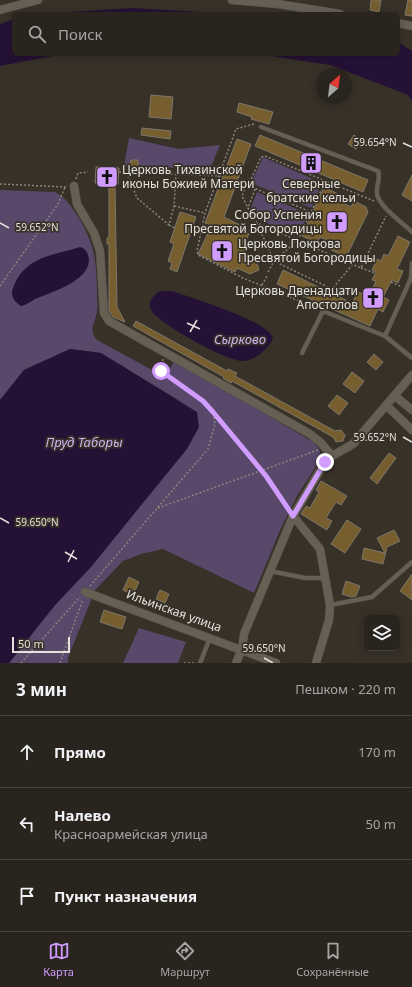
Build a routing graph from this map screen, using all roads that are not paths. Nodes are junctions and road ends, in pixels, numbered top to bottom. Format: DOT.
graph roads {
  1 [pos="38,0"];
  2 [pos="232,0"];
  3 [pos="0,10"];
  4 [pos="328,12"];
  5 [pos="400,23"];
  6 [pos="412,26"];
  7 [pos="261,127"];
  8 [pos="74,186"];
  9 [pos="412,232"];
  10 [pos="412,263"];
  11 [pos="385,336"];
  12 [pos="302,353"];
  13 [pos="412,358"];
  14 [pos="412,375"];
  15 [pos="395,396"];
  16 [pos="386,405"];
  17 [pos="412,410"];
  18 [pos="412,430"];
  19 [pos="332,456"];
  20 [pos="293,516"];
  21 [pos="412,562"];
  22 [pos="270,571"];
  23 [pos="325,578"];
  24 [pos="85,592"];
  25 [pos="330,605"];
  26 [pos="210,637"];
  27 [pos="242,649"];
  28 [pos="200,663"];
  29 [pos="236,663"];
  30 [pos="276,663"];
  31 [pos="316,663"];
  1 -- 3 [label="street"];
  2 -- 4 [label="street"];
  5 -- 6 [label="street"];
  7 -- 9 [label="lane"];
  8 -- 19 [label="street"];
  10 -- 11 [label="lane"];
  11 -- 12 [label="lane"];
  11 -- 13 [label="lane"];
  14 -- 15 [label="street"];
  15 -- 16 [label="street"];
  15 -- 17 [label="street"];
  16 -- 18 [label="street"];
  16 -- 19 [label="street"];
  19 -- 20 [label="street"];
  20 -- 22 [label="street"];
  20 -- 23 [label="street"];
  21 -- 25 [label="lane"];
  22 -- 23 [label="lane"];
  22 -- 27 [label="street"];
  23 -- 25 [label="street"];
  24 -- 26 [label="street, Ильинская улица"];
  25 -- 31 [label="street"];
  26 -- 27 [label="street, Ильинская улица"];
  26 -- 28 [label="lane"];
  27 -- 29 [label="street"];
  27 -- 30 [label="street, Ильинская улица"];
}
